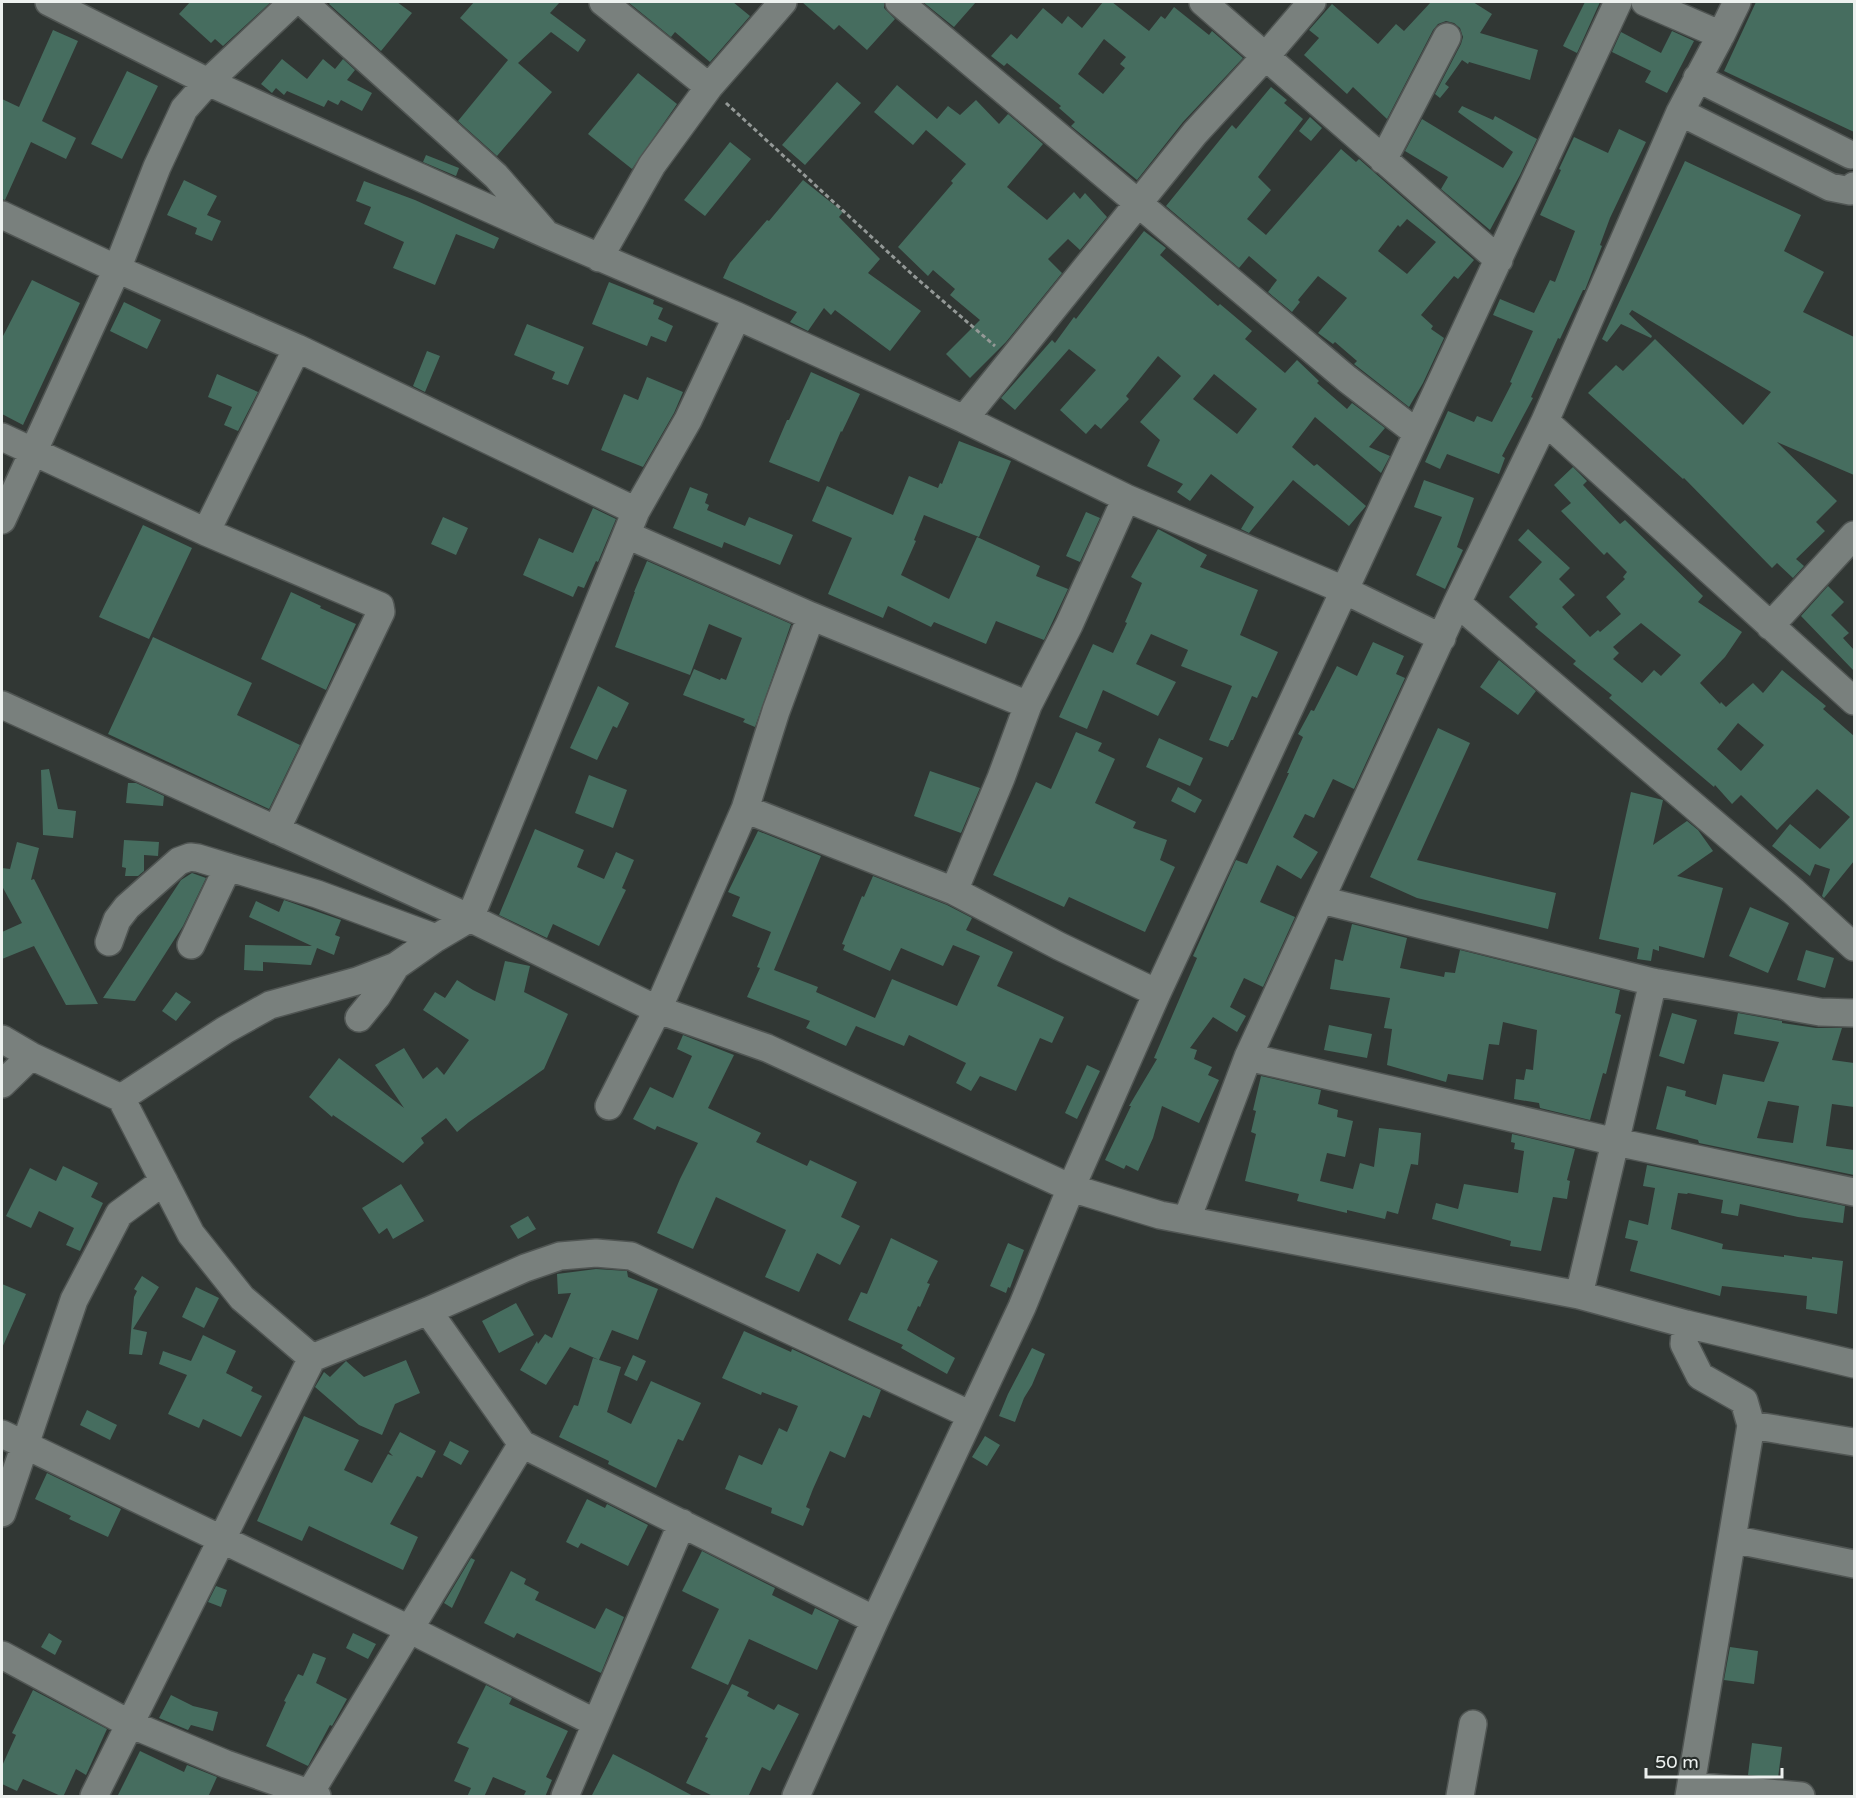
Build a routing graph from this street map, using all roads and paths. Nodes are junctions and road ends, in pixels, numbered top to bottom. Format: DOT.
graph roads {
  1 [pos="49,2"];
  2 [pos="293,2"];
  3 [pos="303,2"];
  4 [pos="603,2"];
  5 [pos="783,2"];
  6 [pos="900,2"];
  7 [pos="1203,2"];
  8 [pos="1312,2"];
  9 [pos="1618,2"];
  10 [pos="1645,2"];
  11 [pos="1737,2"];
  12 [pos="1721,35"];
  13 [pos="1447,37"];
  14 [pos="1265,57"];
  15 [pos="1697,78"];
  16 [pos="208,82"];
  17 [pos="709,87"];
  18 [pos="1680,112"];
  19 [pos="1851,155"];
  20 [pos="1383,160"];
  21 [pos="1854,186"];
  22 [pos="1138,203"];
  23 [pos="2,215"];
  24 [pos="548,236"];
  25 [pos="599,258"];
  26 [pos="1499,260"];
  27 [pos="117,269"];
  28 [pos="737,316"];
  29 [pos="297,348"];
  30 [pos="1012,362"];
  31 [pos="964,419"];
  32 [pos="1545,421"];
  33 [pos="1417,433"];
  34 [pos="2,436"];
  35 [pos="33,451"];
  36 [pos="1126,498"];
  37 [pos="2,520"];
  38 [pos="631,523"];
  39 [pos="207,532"];
  40 [pos="1854,535"];
  41 [pos="1344,590"];
  42 [pos="1457,603"];
  43 [pos="811,616"];
  44 [pos="1770,626"];
  45 [pos="1442,638"];
  46 [pos="1854,701"];
  47 [pos="2,705"];
  48 [pos="1028,705"];
  49 [pos="745,809"];
  50 [pos="276,830"];
  51 [pos="228,867"];
  52 [pos="954,891"];
  53 [pos="1321,900"];
  54 [pos="470,918"];
  55 [pos="436,938"];
  56 [pos="109,942"];
  57 [pos="191,945"];
  58 [pos="1854,947"];
  59 [pos="396,966"];
  60 [pos="1653,982"];
  61 [pos="1157,993"];
  62 [pos="658,1009"];
  63 [pos="1854,1013"];
  64 [pos="359,1018"];
  65 [pos="2,1039"];
  66 [pos="31,1056"];
  67 [pos="1248,1057"];
  68 [pos="2,1084"];
  69 [pos="121,1098"];
  70 [pos="609,1106"];
  71 [pos="1616,1142"];
  72 [pos="164,1181"];
  73 [pos="1071,1188"];
  74 [pos="1854,1192"];
  75 [pos="1187,1220"];
  76 [pos="1579,1295"];
  77 [pos="428,1311"];
  78 [pos="1686,1324"];
  79 [pos="312,1358"];
  80 [pos="1854,1364"];
  81 [pos="970,1415"];
  82 [pos="1751,1425"];
  83 [pos="13,1440"];
  84 [pos="1854,1442"];
  85 [pos="522,1444"];
  86 [pos="2,1513"];
  87 [pos="682,1523"];
  88 [pos="1732,1539"];
  89 [pos="222,1540"];
  90 [pos="1854,1563"];
  91 [pos="875,1620"];
  92 [pos="409,1629"];
  93 [pos="2,1655"];
  94 [pos="596,1723"];
  95 [pos="130,1724"];
  96 [pos="1473,1724"];
  97 [pos="1690,1791"];
  98 [pos="311,1795"];
  99 [pos="94,1797"];
  100 [pos="565,1797"];
  101 [pos="796,1797"];
  102 [pos="1460,1797"];
  103 [pos="1801,1797"];
  1 -- 16 [label="street"];
  2 -- 16 [label="street"];
  3 -- 24 [label="street"];
  4 -- 17 [label="street"];
  5 -- 17 [label="street"];
  6 -- 22 [label="street"];
  7 -- 14 [label="street"];
  8 -- 14 [label="street"];
  9 -- 26 [label="street"];
  10 -- 12 [label="street"];
  11 -- 12 [label="street"];
  12 -- 15 [label="street"];
  13 -- 20 [label="street"];
  14 -- 20 [label="street"];
  14 -- 22 [label="street"];
  15 -- 18 [label="street"];
  15 -- 19 [label="street"];
  16 -- 24 [label="street"];
  16 -- 27 [label="street"];
  17 -- 25 [label="street"];
  17 -- 30 [label="path"];
  18 -- 21 [label="street"];
  18 -- 32 [label="street"];
  20 -- 26 [label="street"];
  22 -- 30 [label="street"];
  22 -- 33 [label="street"];
  23 -- 27 [label="street"];
  24 -- 25 [label="street"];
  25 -- 28 [label="street"];
  26 -- 33 [label="street"];
  27 -- 29 [label="street"];
  27 -- 35 [label="street"];
  28 -- 31 [label="street"];
  28 -- 38 [label="street"];
  29 -- 38 [label="street"];
  29 -- 39 [label="street"];
  30 -- 31 [label="street"];
  31 -- 36 [label="street"];
  32 -- 42 [label="street"];
  32 -- 44 [label="street"];
  33 -- 41 [label="street"];
  34 -- 35 [label="street"];
  35 -- 37 [label="street"];
  35 -- 39 [label="street"];
  36 -- 41 [label="street"];
  36 -- 48 [label="street"];
  38 -- 43 [label="street"];
  38 -- 54 [label="street"];
  39 -- 50 [label="street"];
  40 -- 44 [label="street"];
  41 -- 45 [label="street"];
  41 -- 61 [label="street"];
  42 -- 45 [label="street"];
  42 -- 58 [label="street"];
  43 -- 48 [label="street"];
  43 -- 49 [label="street"];
  44 -- 46 [label="street"];
  45 -- 53 [label="street"];
  47 -- 50 [label="street"];
  48 -- 52 [label="street"];
  49 -- 52 [label="street"];
  49 -- 62 [label="street"];
  50 -- 54 [label="street"];
  51 -- 55 [label="street"];
  51 -- 56 [label="street"];
  51 -- 57 [label="street"];
  52 -- 61 [label="street"];
  53 -- 60 [label="street"];
  53 -- 67 [label="street"];
  54 -- 55 [label="street"];
  54 -- 62 [label="street"];
  55 -- 59 [label="street"];
  59 -- 64 [label="street"];
  59 -- 69 [label="street"];
  60 -- 63 [label="street"];
  60 -- 71 [label="street"];
  61 -- 73 [label="street"];
  62 -- 70 [label="street"];
  62 -- 73 [label="street"];
  65 -- 66 [label="street"];
  66 -- 68 [label="street"];
  66 -- 69 [label="street"];
  67 -- 71 [label="street"];
  67 -- 75 [label="street"];
  69 -- 72 [label="street"];
  71 -- 74 [label="street"];
  71 -- 76 [label="street"];
  72 -- 79 [label="street"];
  72 -- 83 [label="street"];
  73 -- 75 [label="street"];
  73 -- 81 [label="street"];
  75 -- 76 [label="street"];
  76 -- 78 [label="street"];
  77 -- 79 [label="street"];
  77 -- 81 [label="street"];
  77 -- 85 [label="street"];
  78 -- 80 [label="street"];
  78 -- 82 [label="street"];
  79 -- 89 [label="street"];
  81 -- 91 [label="street"];
  82 -- 84 [label="street"];
  82 -- 88 [label="street"];
  83 -- 86 [label="street"];
  83 -- 89 [label="street"];
  85 -- 87 [label="street"];
  85 -- 92 [label="street"];
  87 -- 91 [label="street"];
  87 -- 94 [label="street"];
  88 -- 90 [label="street"];
  88 -- 97 [label="street"];
  89 -- 92 [label="street"];
  89 -- 95 [label="street"];
  91 -- 101 [label="street"];
  92 -- 94 [label="street"];
  92 -- 98 [label="street"];
  93 -- 95 [label="street"];
  94 -- 100 [label="street"];
  95 -- 98 [label="street"];
  95 -- 99 [label="street"];
  96 -- 102 [label="street"];
  97 -- 103 [label="street"];
}
